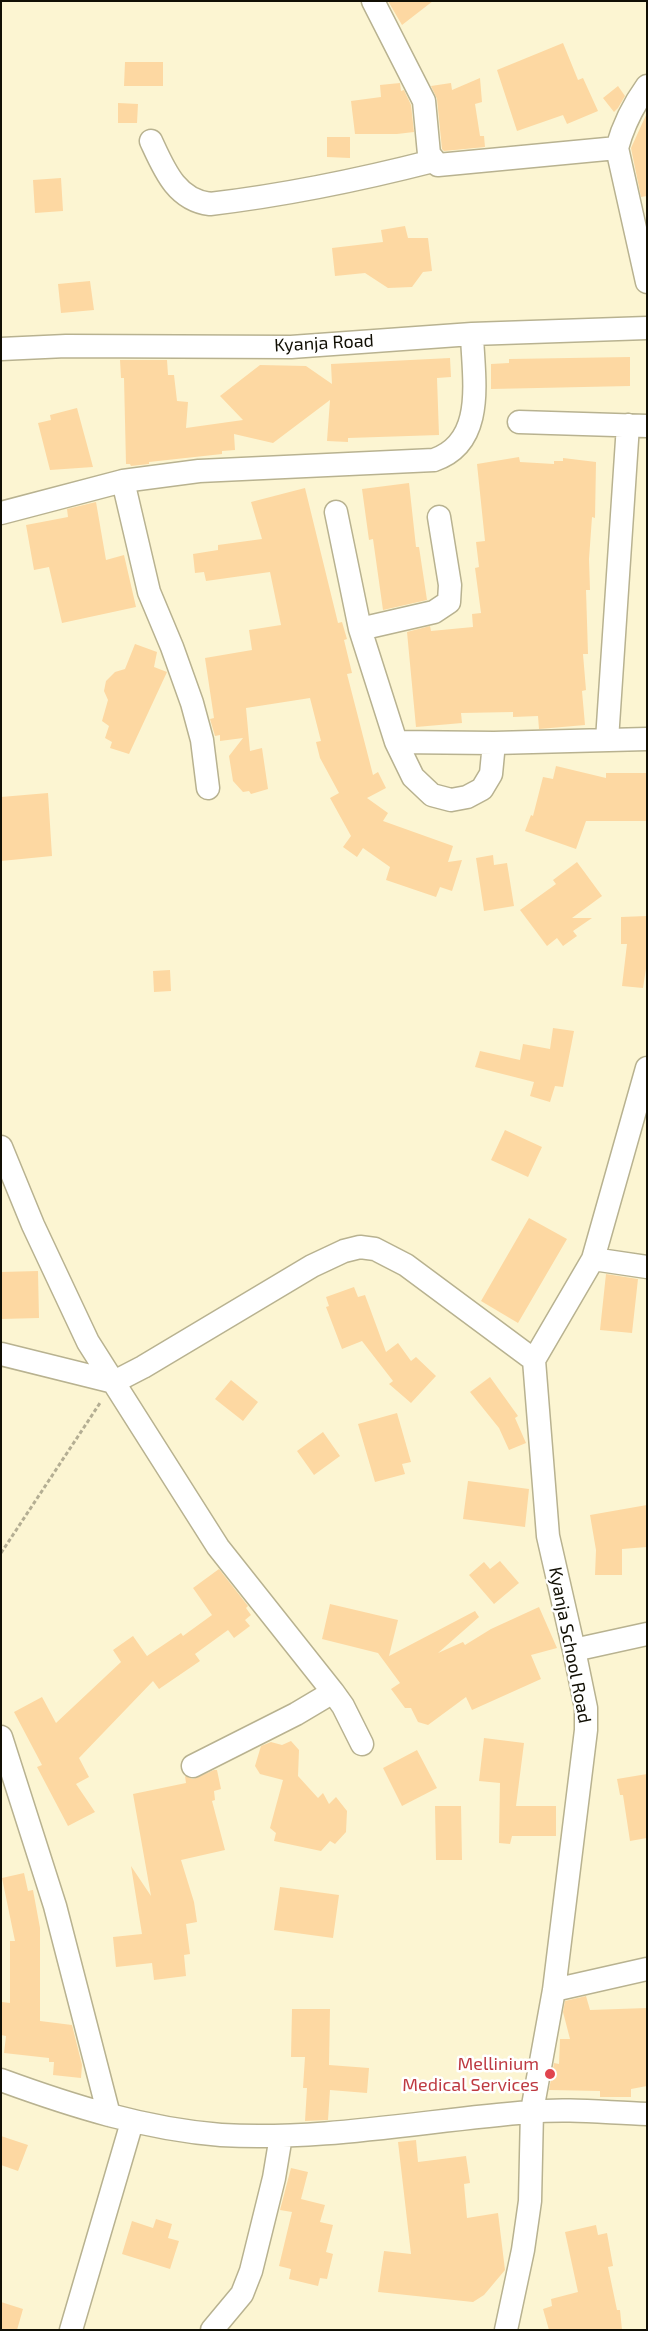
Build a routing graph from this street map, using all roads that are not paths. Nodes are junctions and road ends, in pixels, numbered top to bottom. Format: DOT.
graph roads {
  1 [pos="373,1"];
  2 [pos="647,86"];
  3 [pos="151,141"];
  4 [pos="617,148"];
  5 [pos="433,161"];
  6 [pos="647,282"];
  7 [pos="647,328"];
  8 [pos="472,334"];
  9 [pos="1,349"];
  10 [pos="519,422"];
  11 [pos="637,426"];
  12 [pos="124,481"];
  13 [pos="336,512"];
  14 [pos="1,513"];
  15 [pos="439,517"];
  16 [pos="360,629"];
  17 [pos="647,739"];
  18 [pos="607,740"];
  19 [pos="396,742"];
  20 [pos="494,743"];
  21 [pos="208,788"];
  22 [pos="647,1068"];
  23 [pos="1,1147"];
  24 [pos="593,1259"];
  25 [pos="647,1267"];
  26 [pos="1,1354"];
  27 [pos="534,1360"];
  28 [pos="114,1382"];
  29 [pos="647,1634"];
  30 [pos="574,1650"];
  31 [pos="333,1692"];
  32 [pos="1,1737"];
  33 [pos="362,1744"];
  34 [pos="192,1766"];
  35 [pos="647,1969"];
  36 [pos="554,1990"];
  37 [pos="1,2080"];
  38 [pos="532,2111"];
  39 [pos="647,2114"];
  40 [pos="109,2116"];
  41 [pos="132,2122"];
  42 [pos="281,2136"];
  43 [pos="71,2330"];
  44 [pos="212,2330"];
  45 [pos="506,2330"];
  1 -- 5 [label="street"];
  2 -- 4 [label="street"];
  3 -- 5 [label="street"];
  4 -- 5 [label="street"];
  4 -- 6 [label="street"];
  7 -- 8 [label="street, Kyanja Road"];
  8 -- 9 [label="street, Kyanja Road"];
  8 -- 12 [label="street"];
  10 -- 11 [label="street"];
  11 -- 18 [label="street"];
  12 -- 14 [label="street"];
  12 -- 21 [label="street"];
  13 -- 16 [label="street"];
  15 -- 16 [label="street"];
  16 -- 19 [label="street"];
  17 -- 18 [label="street"];
  18 -- 20 [label="street"];
  19 -- 20 [label="street"];
  19 -- 20 [label="street"];
  22 -- 24 [label="street"];
  23 -- 28 [label="street"];
  24 -- 25 [label="street"];
  24 -- 27 [label="street"];
  26 -- 28 [label="street"];
  27 -- 28 [label="street"];
  27 -- 30 [label="street, Kyanja School Road"];
  28 -- 31 [label="street"];
  29 -- 30 [label="street"];
  30 -- 36 [label="street, Kyanja School Road"];
  31 -- 33 [label="street"];
  31 -- 34 [label="street"];
  32 -- 40 [label="street"];
  35 -- 36 [label="street"];
  36 -- 38 [label="street, Kyanja School Road"];
  37 -- 40 [label="street"];
  38 -- 39 [label="street"];
  38 -- 42 [label="street"];
  38 -- 45 [label="street, Kyanja School Road"];
  40 -- 41 [label="street"];
  41 -- 42 [label="street"];
  41 -- 43 [label="street"];
  42 -- 44 [label="street"];
}
